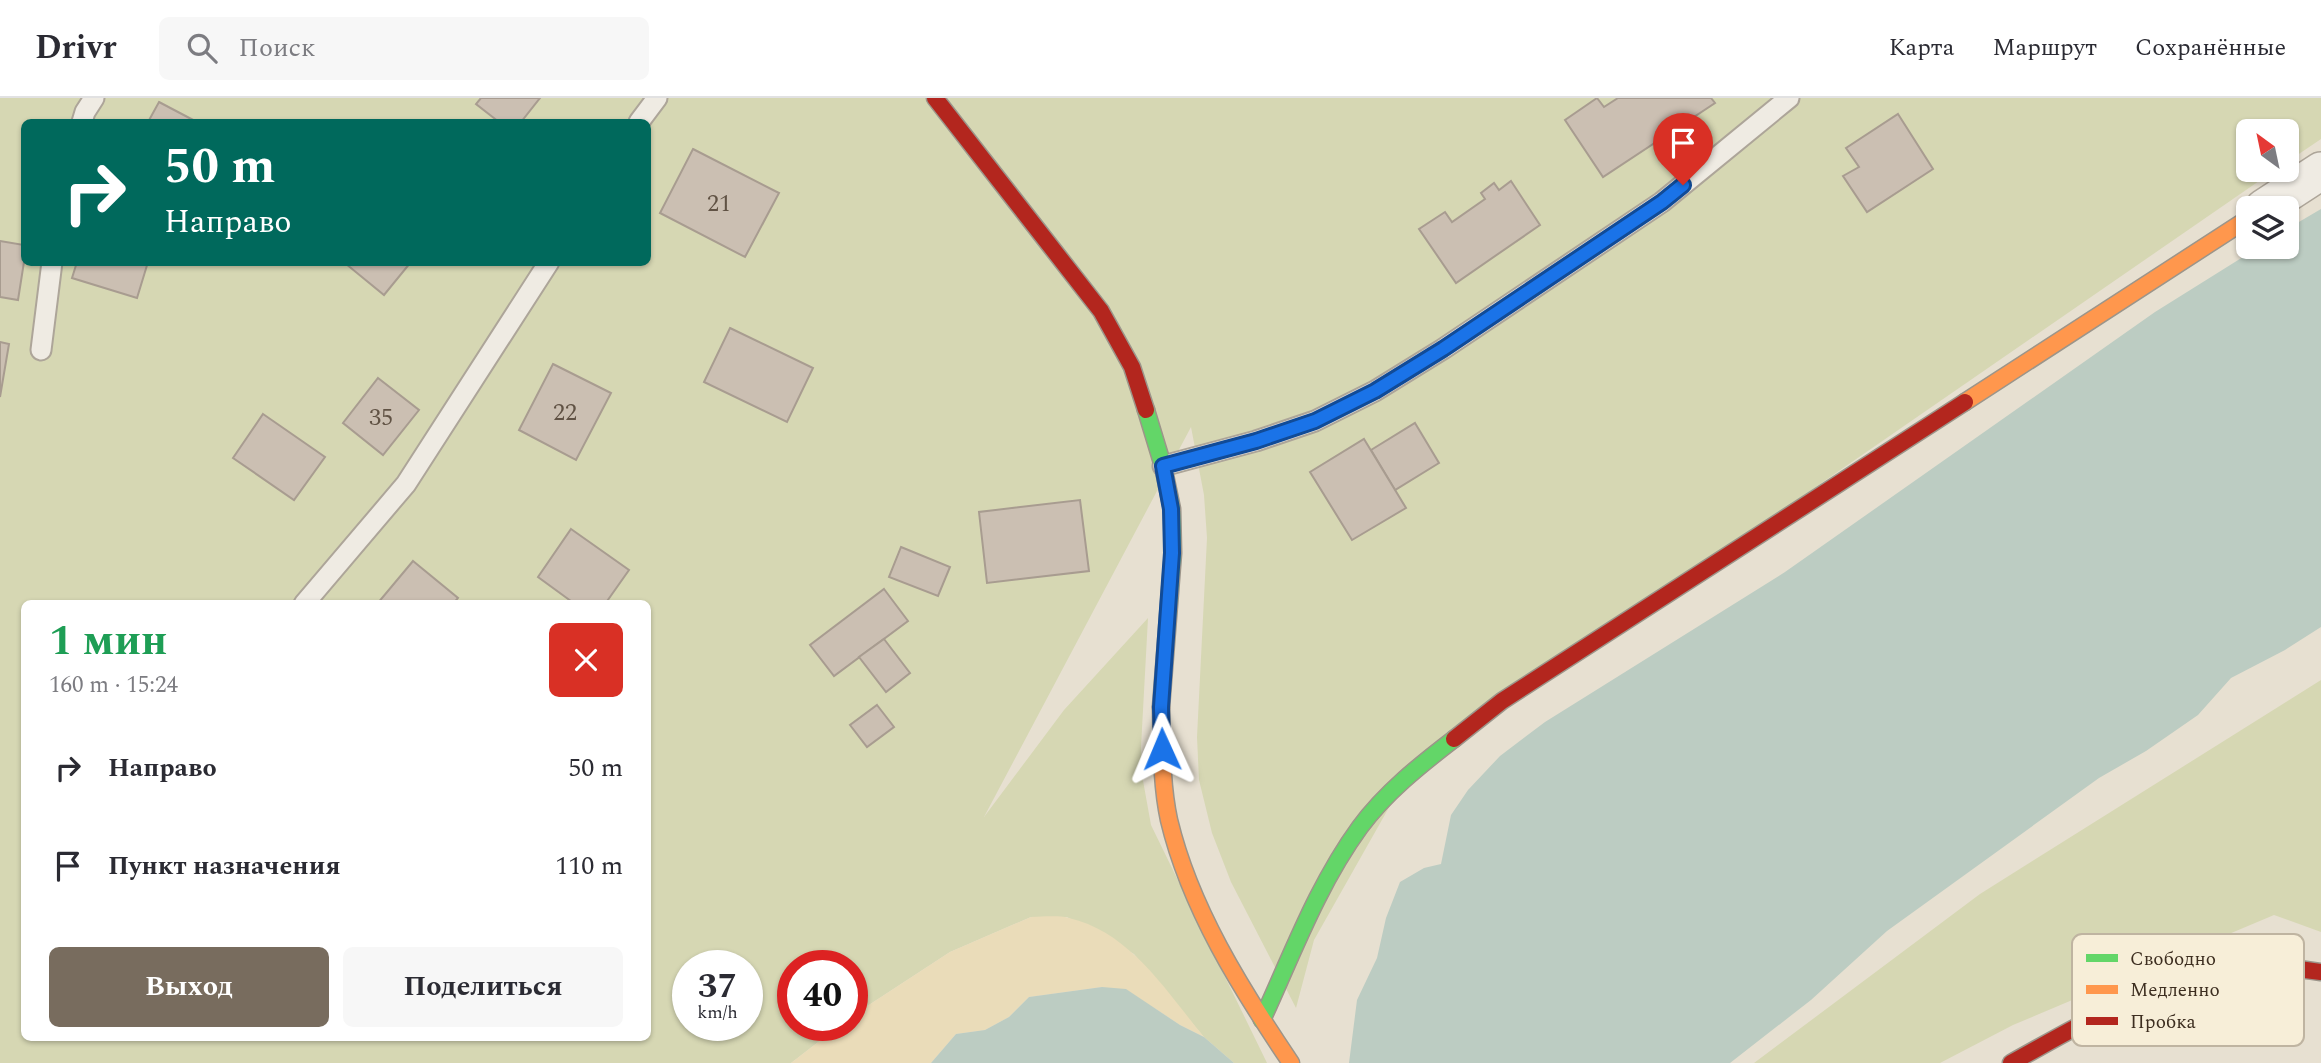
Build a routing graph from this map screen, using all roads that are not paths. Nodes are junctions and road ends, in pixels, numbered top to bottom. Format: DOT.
graph roads {
  1 [pos="94,98"];
  2 [pos="657,98"];
  3 [pos="935,98"];
  4 [pos="1789,98"];
  5 [pos="83,119"];
  6 [pos="641,119"];
  7 [pos="2321,171"];
  8 [pos="2282,196"];
  9 [pos="2236,226"];
  10 [pos="52,266"];
  11 [pos="546,266"];
  12 [pos="41,350"];
  13 [pos="1163,466"];
  14 [pos="307,600"];
  15 [pos="1262,1020"];
  16 [pos="2072,1030"];
  17 [pos="1291,1063"];
  18 [pos="2011,1063"];
  1 -- 5 [label="lane"];
  2 -- 6 [label="lane"];
  3 -- 13 [label="street"];
  4 -- 13 [label="lane"];
  7 -- 8 [label="street"];
  9 -- 15 [label="street"];
  10 -- 12 [label="lane"];
  11 -- 14 [label="lane"];
  13 -- 15 [label="street"];
  15 -- 17 [label="street"];
  16 -- 18 [label="street"];
}
